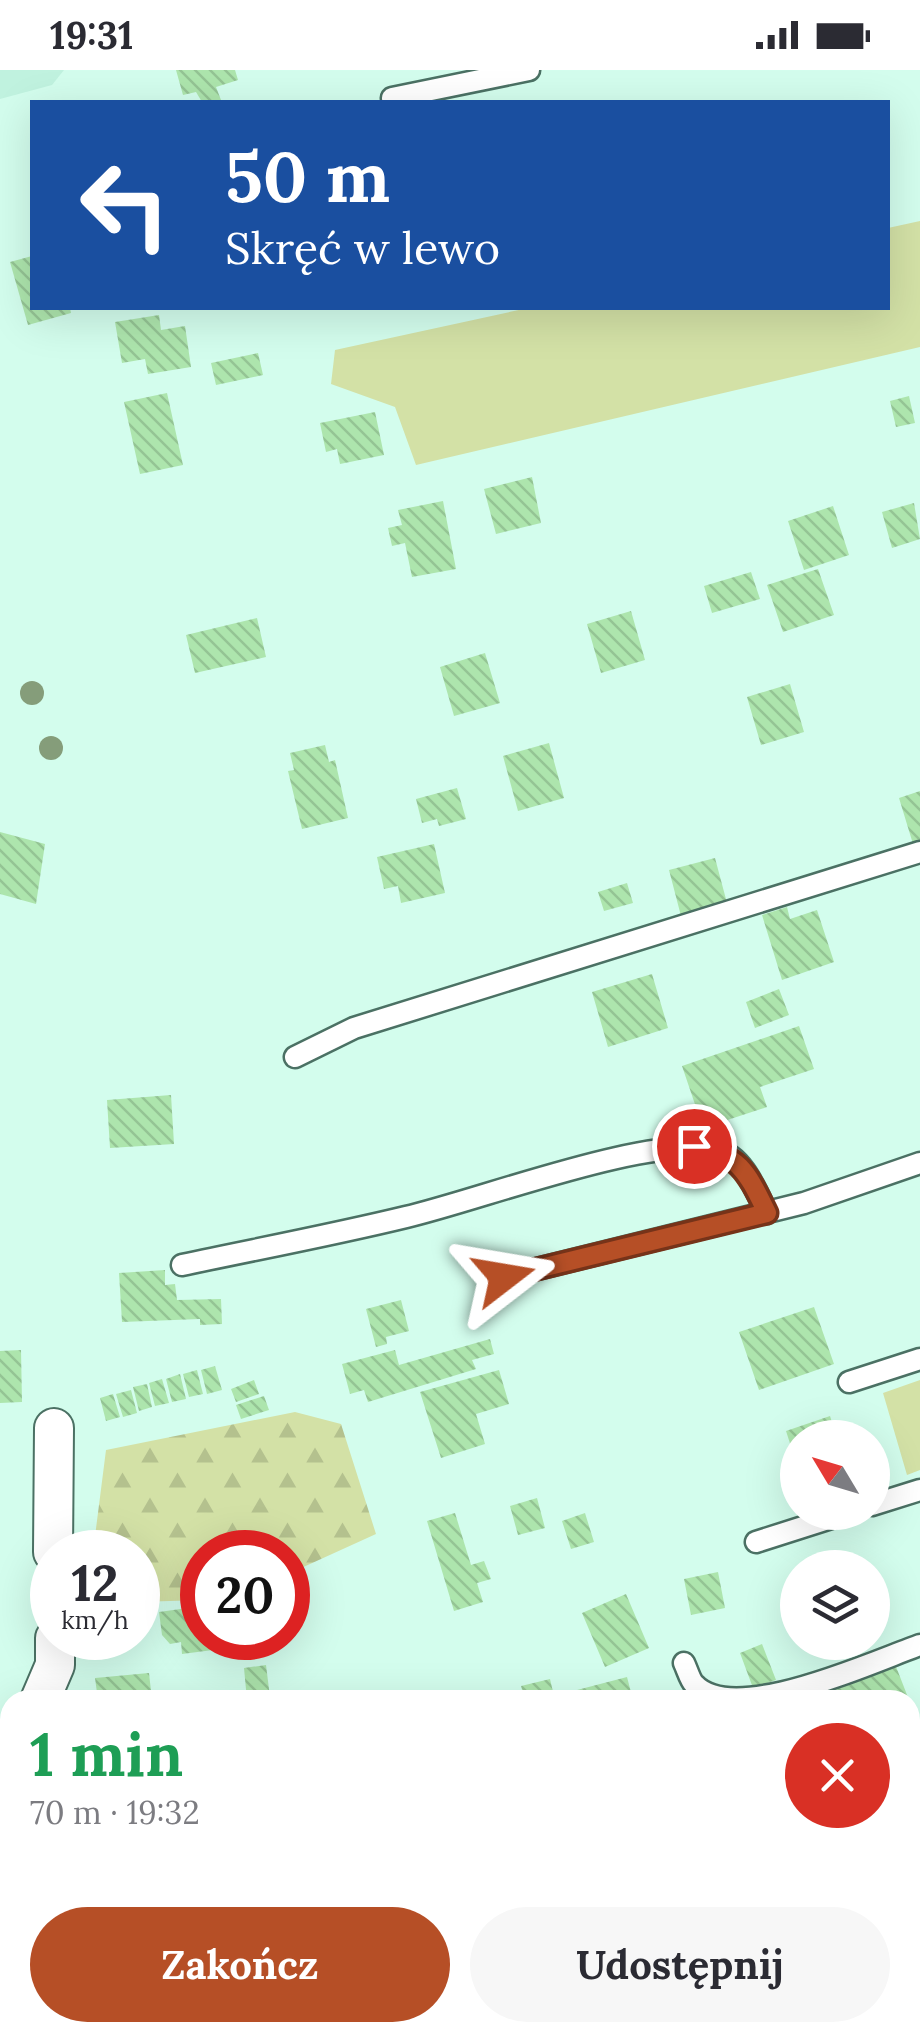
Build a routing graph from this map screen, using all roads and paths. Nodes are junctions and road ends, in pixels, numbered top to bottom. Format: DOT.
graph roads {
  1 [pos="529,70"];
  2 [pos="392,98"];
  3 [pos="920,852"];
  4 [pos="296,1056"];
  5 [pos="920,1163"];
  6 [pos="767,1213"];
  7 [pos="182,1264"];
  8 [pos="504,1277"];
  9 [pos="920,1359"];
  10 [pos="849,1382"];
  11 [pos="54,1428"];
  12 [pos="920,1490"];
  13 [pos="890,1499"];
  14 [pos="54,1530"];
  15 [pos="794,1530"];
  16 [pos="756,1542"];
  17 [pos="920,1645"];
  18 [pos="55,1660"];
  19 [pos="684,1663"];
  20 [pos="44,1690"];
  21 [pos="704,1690"];
  22 [pos="795,1690"];
  1 -- 2 [label="lane"];
  3 -- 4 [label="lane"];
  5 -- 6 [label="lane"];
  6 -- 7 [label="lane"];
  6 -- 8 [label="lane"];
  9 -- 10 [label="lane"];
  11 -- 14 [label="street"];
  12 -- 13 [label="lane"];
  15 -- 16 [label="lane"];
  17 -- 22 [label="lane"];
  18 -- 20 [label="street"];
  19 -- 21 [label="lane"];
}
